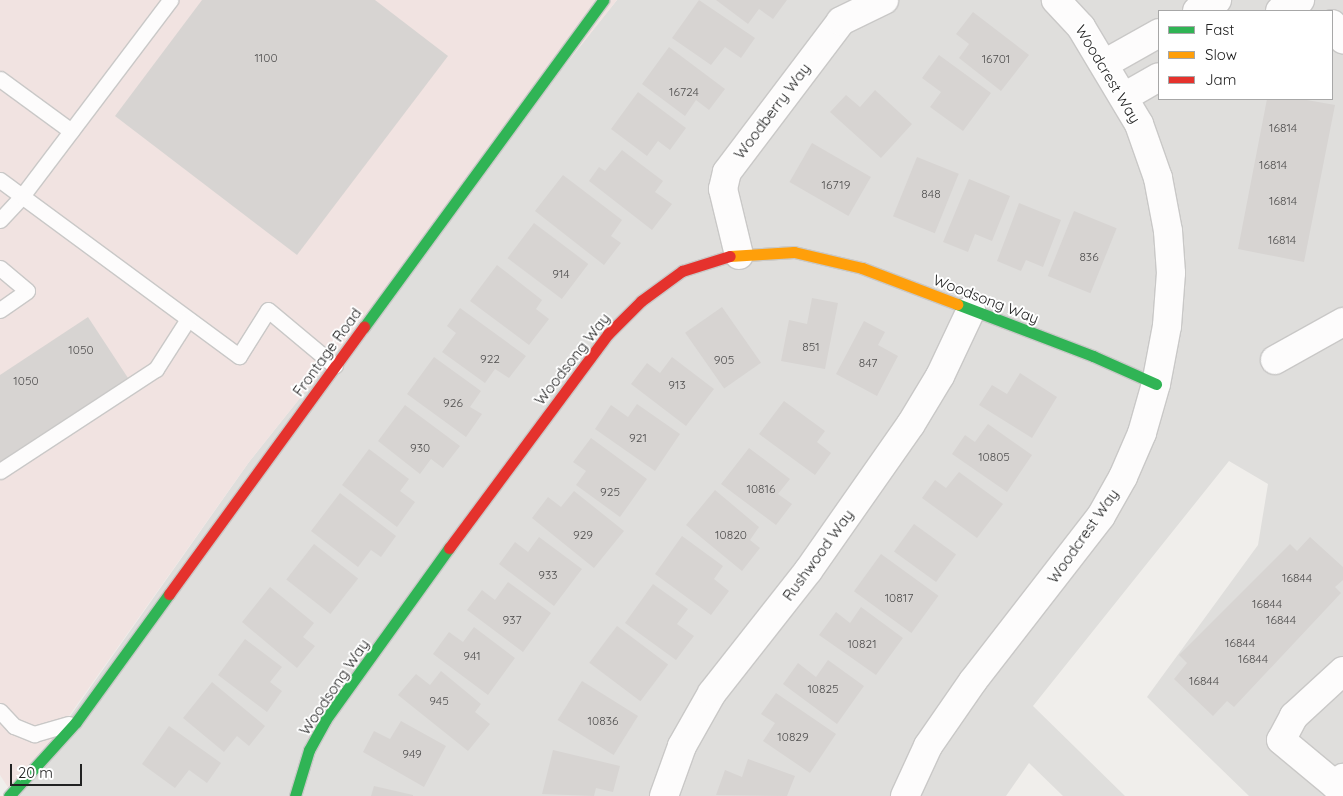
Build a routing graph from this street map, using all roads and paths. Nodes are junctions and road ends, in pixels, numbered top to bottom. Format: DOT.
graph roads {
  1 [pos="170,0"];
  2 [pos="603,0"];
  3 [pos="884,0"];
  4 [pos="1056,0"];
  5 [pos="1216,0"];
  6 [pos="1300,0"];
  7 [pos="1304,0"];
  8 [pos="1199,10"];
  9 [pos="1282,10"];
  10 [pos="1316,10"];
  11 [pos="1158,34"];
  12 [pos="1104,64"];
  13 [pos="1158,78"];
  14 [pos="0,79"];
  15 [pos="1124,97"];
  16 [pos="71,131"];
  17 [pos="0,180"];
  18 [pos="22,196"];
  19 [pos="0,220"];
  20 [pos="738,255"];
  21 [pos="0,268"];
  22 [pos="0,310"];
  23 [pos="970,310"];
  24 [pos="188,319"];
  25 [pos="1343,322"];
  26 [pos="1275,360"];
  27 [pos="336,366"];
  28 [pos="1156,384"];
  29 [pos="0,471"];
  30 [pos="1343,671"];
  31 [pos="0,711"];
  32 [pos="76,722"];
  33 [pos="1343,778"];
  34 [pos="9,796"];
  35 [pos="295,796"];
  36 [pos="664,796"];
  37 [pos="905,796"];
  1 -- 16 [label="lane"];
  2 -- 27 [label="street, Frontage Road"];
  3 -- 20 [label="street, Woodberry Way"];
  4 -- 12 [label="street, Woodcrest Way"];
  5 -- 8 [label="street"];
  6 -- 9 [label="street"];
  7 -- 10 [label="street"];
  11 -- 12 [label="street"];
  12 -- 15 [label="street, Woodcrest Way"];
  13 -- 15 [label="street"];
  14 -- 16 [label="lane"];
  15 -- 28 [label="street, Woodcrest Way"];
  16 -- 18 [label="lane"];
  17 -- 18 [label="lane"];
  18 -- 19 [label="lane"];
  18 -- 24 [label="lane"];
  20 -- 23 [label="street, Woodsong Way"];
  20 -- 35 [label="street, Woodsong Way"];
  21 -- 22 [label="lane"];
  23 -- 28 [label="street, Woodsong Way"];
  23 -- 36 [label="street, Rushwood Way"];
  24 -- 27 [label="lane"];
  24 -- 29 [label="lane"];
  25 -- 26 [label="street"];
  27 -- 32 [label="street, Frontage Road"];
  28 -- 37 [label="street, Woodcrest Way"];
  30 -- 33 [label="street"];
  31 -- 32 [label="lane"];
  32 -- 34 [label="street, Frontage Road"];
}
